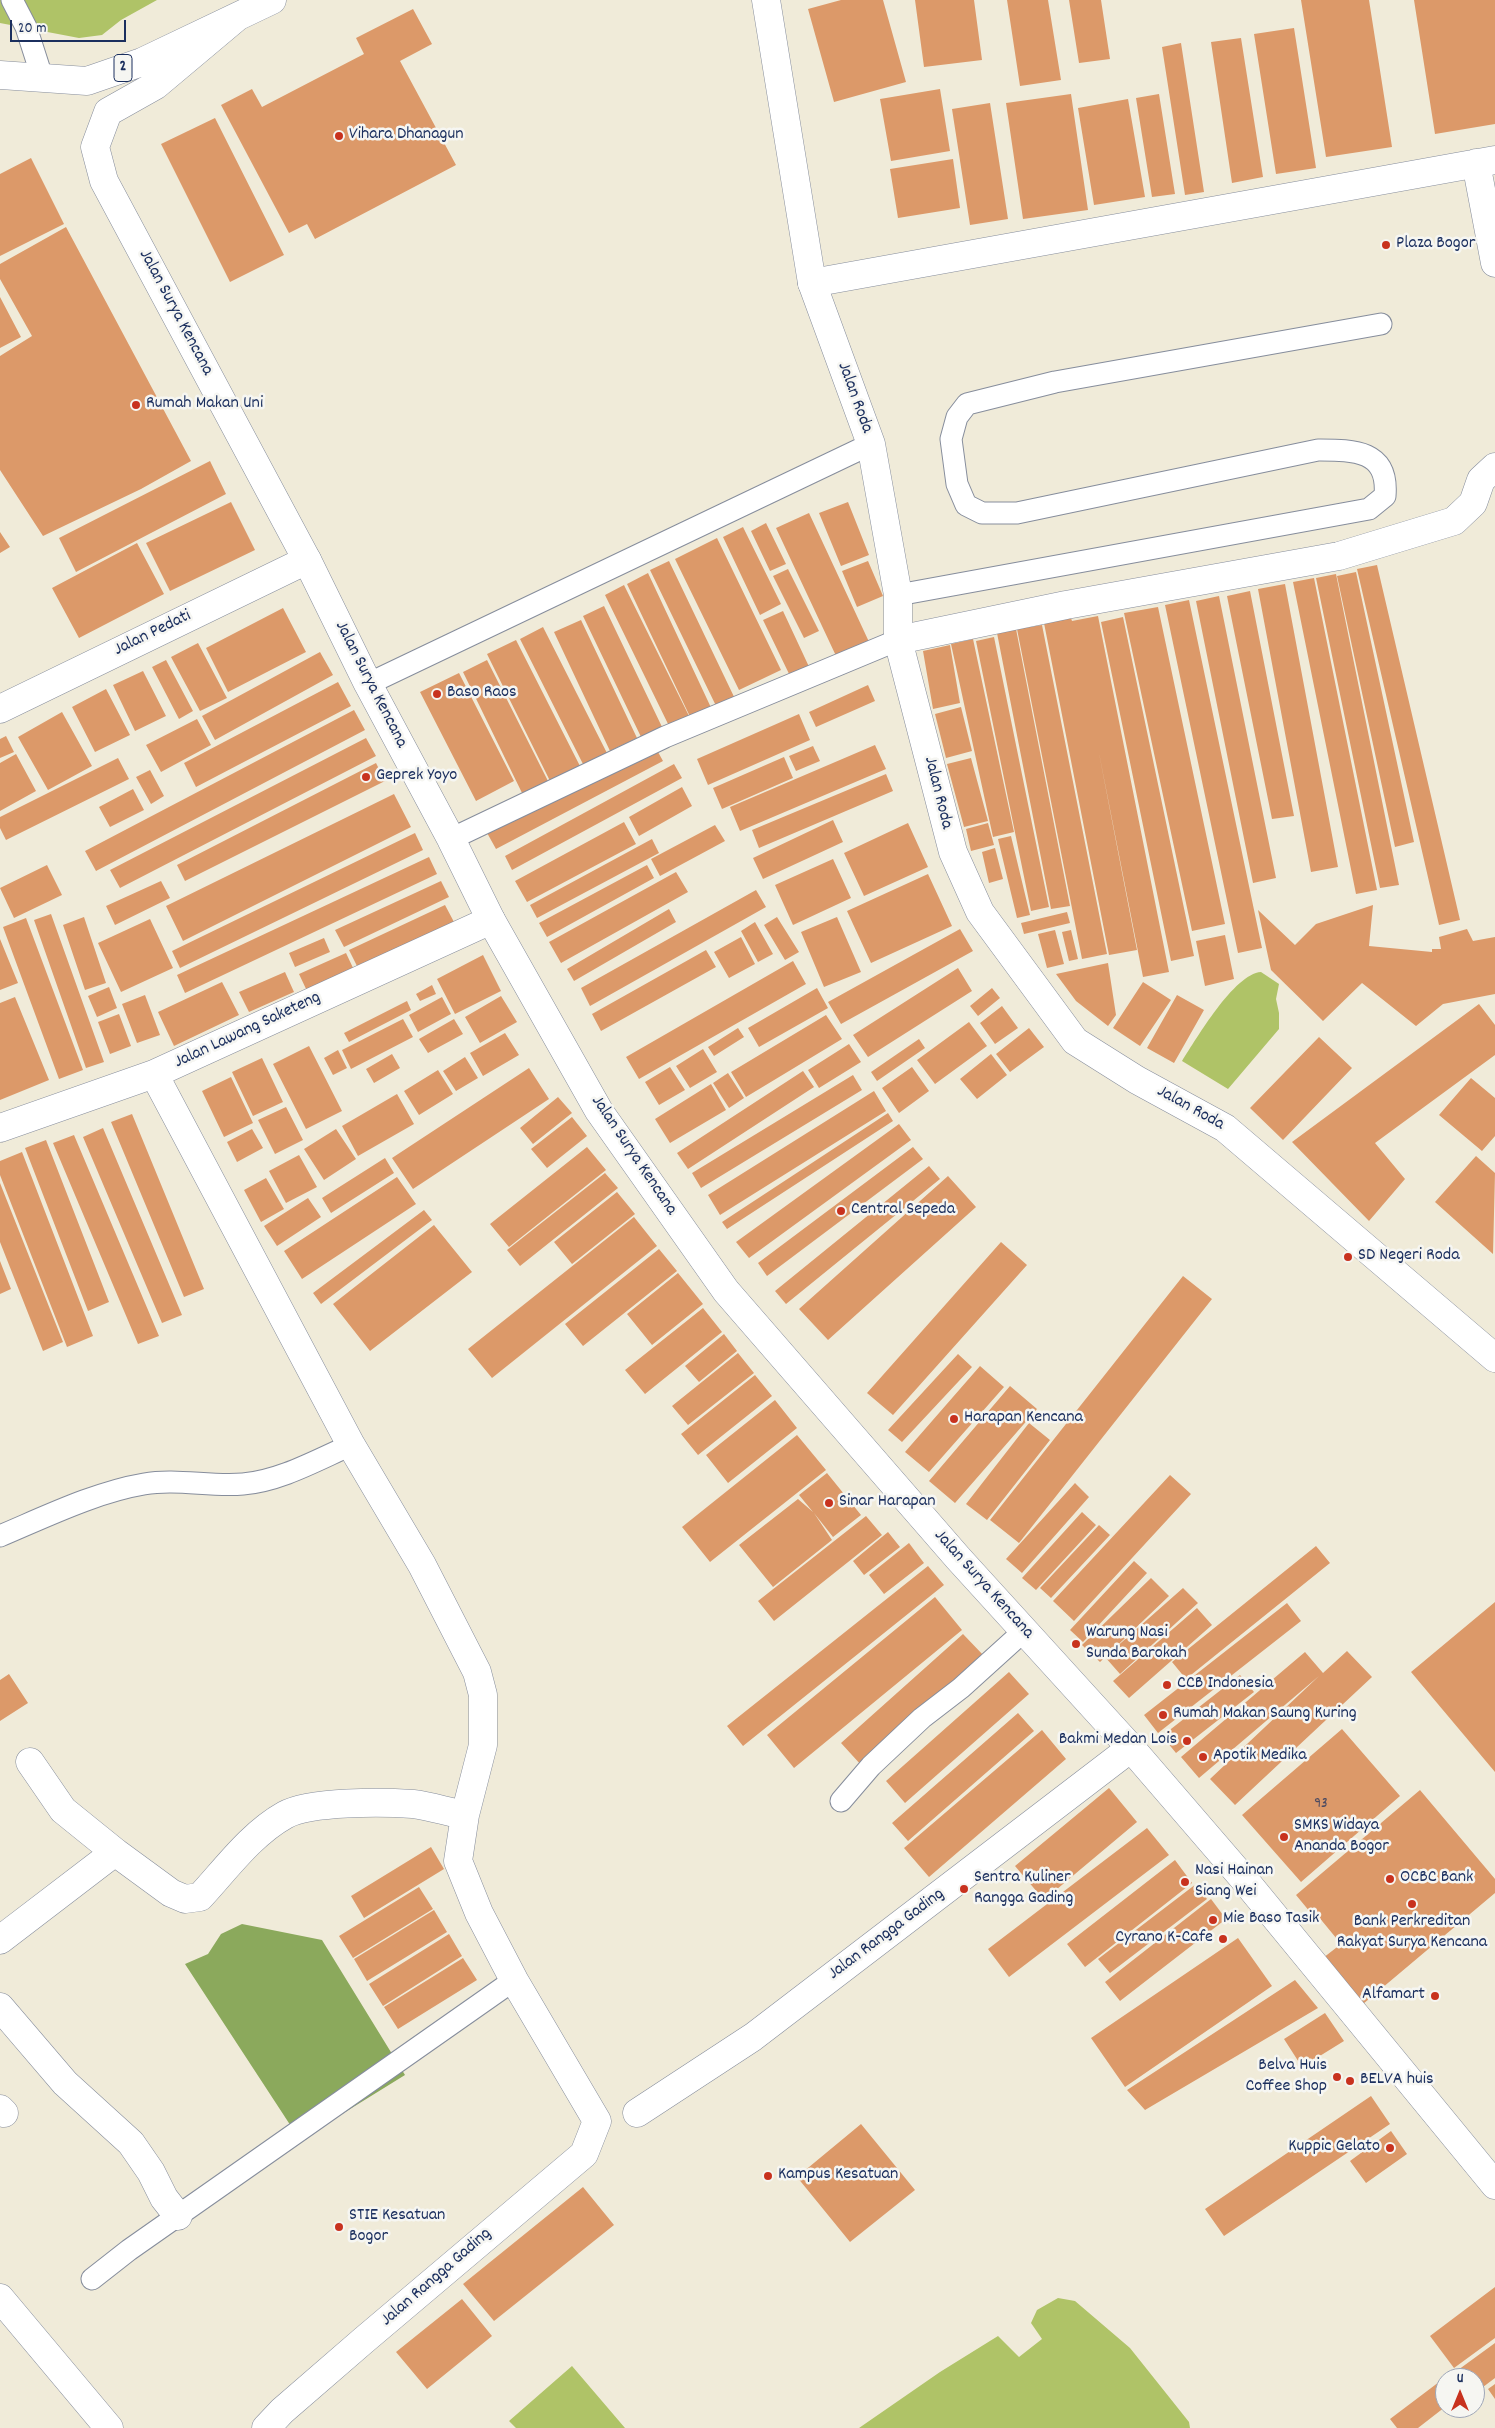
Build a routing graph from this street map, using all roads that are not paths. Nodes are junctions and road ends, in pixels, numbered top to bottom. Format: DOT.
graph roads {
  1 [pos="12,0"];
  2 [pos="272,0"];
  3 [pos="766,0"];
  4 [pos="237,17"];
  5 [pos="0,75"];
  6 [pos="43,80"];
  7 [pos="1486,161"];
  8 [pos="1495,263"];
  9 [pos="812,283"];
  10 [pos="1381,324"];
  11 [pos="872,444"];
  12 [pos="1495,467"];
  13 [pos="307,560"];
  14 [pos="898,594"];
  15 [pos="898,640"];
  16 [pos="368,684"];
  17 [pos="0,709"];
  18 [pos="451,840"];
  19 [pos="491,920"];
  20 [pos="154,1074"];
  21 [pos="0,1128"];
  22 [pos="1495,1358"];
  23 [pos="351,1445"];
  24 [pos="0,1536"];
  25 [pos="1024,1631"];
  26 [pos="1131,1748"];
  27 [pos="30,1762"];
  28 [pos="840,1800"];
  29 [pos="465,1815"];
  30 [pos="115,1852"];
  31 [pos="0,1940"];
  32 [pos="514,1980"];
  33 [pos="0,2007"];
  34 [pos="638,2113"];
  35 [pos="1495,2185"];
  36 [pos="178,2216"];
  37 [pos="92,2279"];
  38 [pos="0,2298"];
  39 [pos="109,2428"];
  40 [pos="266,2428"];
  1 -- 6 [label="lane"];
  2 -- 4 [label="street, 2"];
  3 -- 9 [label="street, Jalan Roda"];
  4 -- 6 [label="street, 2"];
  4 -- 13 [label="street, Jalan Surya Kencana"];
  5 -- 6 [label="street, 2"];
  7 -- 8 [label="street"];
  7 -- 9 [label="street"];
  9 -- 11 [label="street, Jalan Roda"];
  10 -- 14 [label="lane"];
  11 -- 14 [label="street, Jalan Roda"];
  11 -- 16 [label="lane"];
  12 -- 15 [label="street"];
  13 -- 16 [label="street, Jalan Surya Kencana"];
  13 -- 17 [label="street, Jalan Pedati"];
  14 -- 15 [label="street, Jalan Roda"];
  15 -- 18 [label="lane"];
  15 -- 22 [label="street, Jalan Roda"];
  16 -- 18 [label="street, Jalan Surya Kencana"];
  18 -- 19 [label="street, Jalan Surya Kencana"];
  19 -- 20 [label="street, Jalan Lawang Saketeng"];
  19 -- 25 [label="street, Jalan Surya Kencana"];
  20 -- 21 [label="street, Jalan Lawang Saketeng"];
  20 -- 23 [label="street"];
  23 -- 24 [label="lane"];
  23 -- 29 [label="street"];
  25 -- 26 [label="street, Jalan Surya Kencana"];
  25 -- 28 [label="lane"];
  26 -- 34 [label="street, Jalan Rangga Gading"];
  26 -- 35 [label="street, Jalan Surya Kencana"];
  27 -- 30 [label="street"];
  29 -- 30 [label="street"];
  29 -- 32 [label="street"];
  30 -- 31 [label="street"];
  32 -- 36 [label="lane"];
  32 -- 40 [label="street, Jalan Rangga Gading"];
  33 -- 36 [label="street"];
  36 -- 37 [label="lane"];
  38 -- 39 [label="street"];
}
